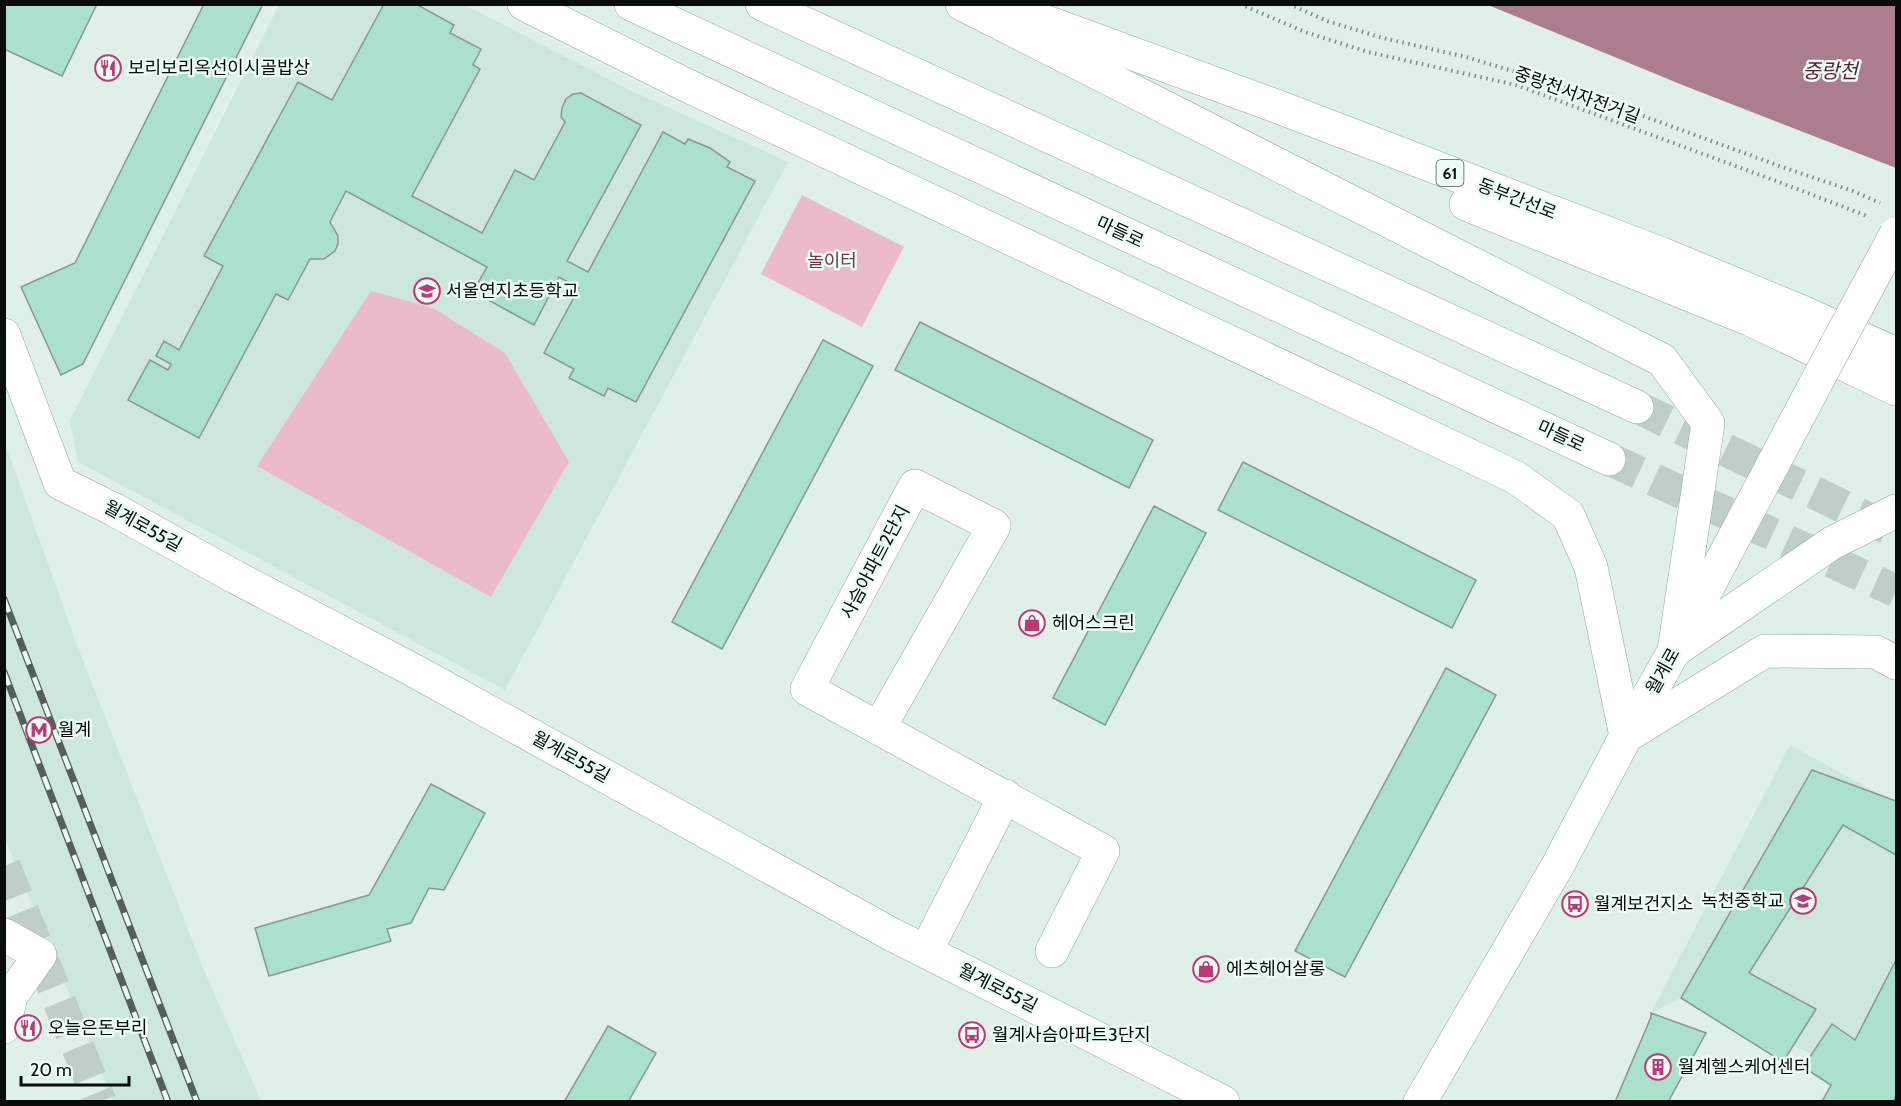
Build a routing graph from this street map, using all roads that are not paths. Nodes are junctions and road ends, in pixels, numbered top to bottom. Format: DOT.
graph roads {
  1 [pos="524,4"];
  2 [pos="631,4"];
  3 [pos="762,4"];
  4 [pos="962,4"];
  5 [pos="998,4"];
  6 [pos="1276,106"];
  7 [pos="1896,234"];
  8 [pos="4,335"];
  9 [pos="1896,354"];
  10 [pos="1896,389"];
  11 [pos="1638,407"];
  12 [pos="1609,459"];
  13 [pos="1896,511"];
  14 [pos="1674,651"];
  15 [pos="1896,663"];
  16 [pos="879,728"];
  17 [pos="1626,736"];
  18 [pos="1005,796"];
  19 [pos="4,934"];
  20 [pos="926,951"];
  21 [pos="1052,951"];
  22 [pos="4,1027"];
  23 [pos="1223,1101"];
  24 [pos="1420,1101"];
  1 -- 17 [label="main road"];
  2 -- 12 [label="main road, 마들로"];
  3 -- 11 [label="main road"];
  4 -- 14 [label="main road"];
  5 -- 6 [label="main road, 동부간선로 / 61"];
  6 -- 9 [label="main road, 동부간선로 / 61"];
  6 -- 10 [label="main road"];
  7 -- 14 [label="main road, 월계로, bridge"];
  8 -- 20 [label="main road, 월계로55길"];
  13 -- 14 [label="main road"];
  14 -- 17 [label="main road, 월계로"];
  15 -- 17 [label="main road"];
  16 -- 16 [label="main road, 사슴아파트2단지"];
  16 -- 18 [label="main road, 사슴아파트2단지"];
  17 -- 24 [label="main road, 월계로"];
  18 -- 20 [label="main road"];
  18 -- 21 [label="main road, 사슴아파트2단지"];
  19 -- 22 [label="main road"];
  20 -- 23 [label="main road, 월계로55길"];
}
